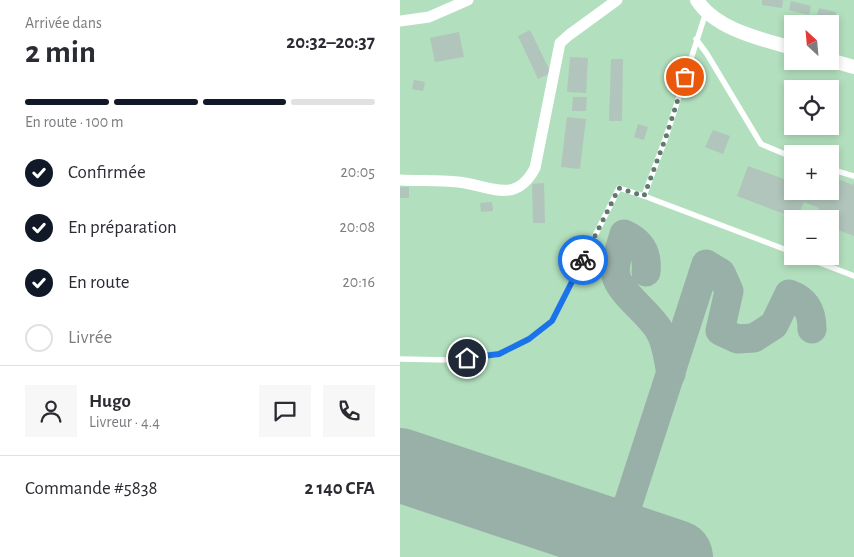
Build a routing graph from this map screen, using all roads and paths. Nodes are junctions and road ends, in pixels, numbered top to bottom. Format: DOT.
graph roads {
  1 [pos="468,0"];
  2 [pos="617,0"];
  3 [pos="697,0"];
  4 [pos="706,12"];
  5 [pos="400,21"];
  6 [pos="696,40"];
  7 [pos="784,46"];
  8 [pos="839,63"];
  9 [pos="854,67"];
  10 [pos="784,154"];
  11 [pos="839,172"];
  12 [pos="854,176"];
  13 [pos="400,180"];
  14 [pos="644,196"];
  15 [pos="784,249"];
  16 [pos="825,265"];
  17 [pos="854,276"];
  18 [pos="400,359"];
  1 -- 5 [label="street"];
  2 -- 13 [label="street"];
  3 -- 4 [label="street"];
  4 -- 6 [label="lane"];
  4 -- 7 [label="street"];
  6 -- 10 [label="lane"];
  6 -- 14 [label="lane"];
  8 -- 9 [label="street"];
  11 -- 12 [label="lane"];
  14 -- 15 [label="lane"];
  14 -- 18 [label="lane"];
  16 -- 17 [label="lane"];
}
